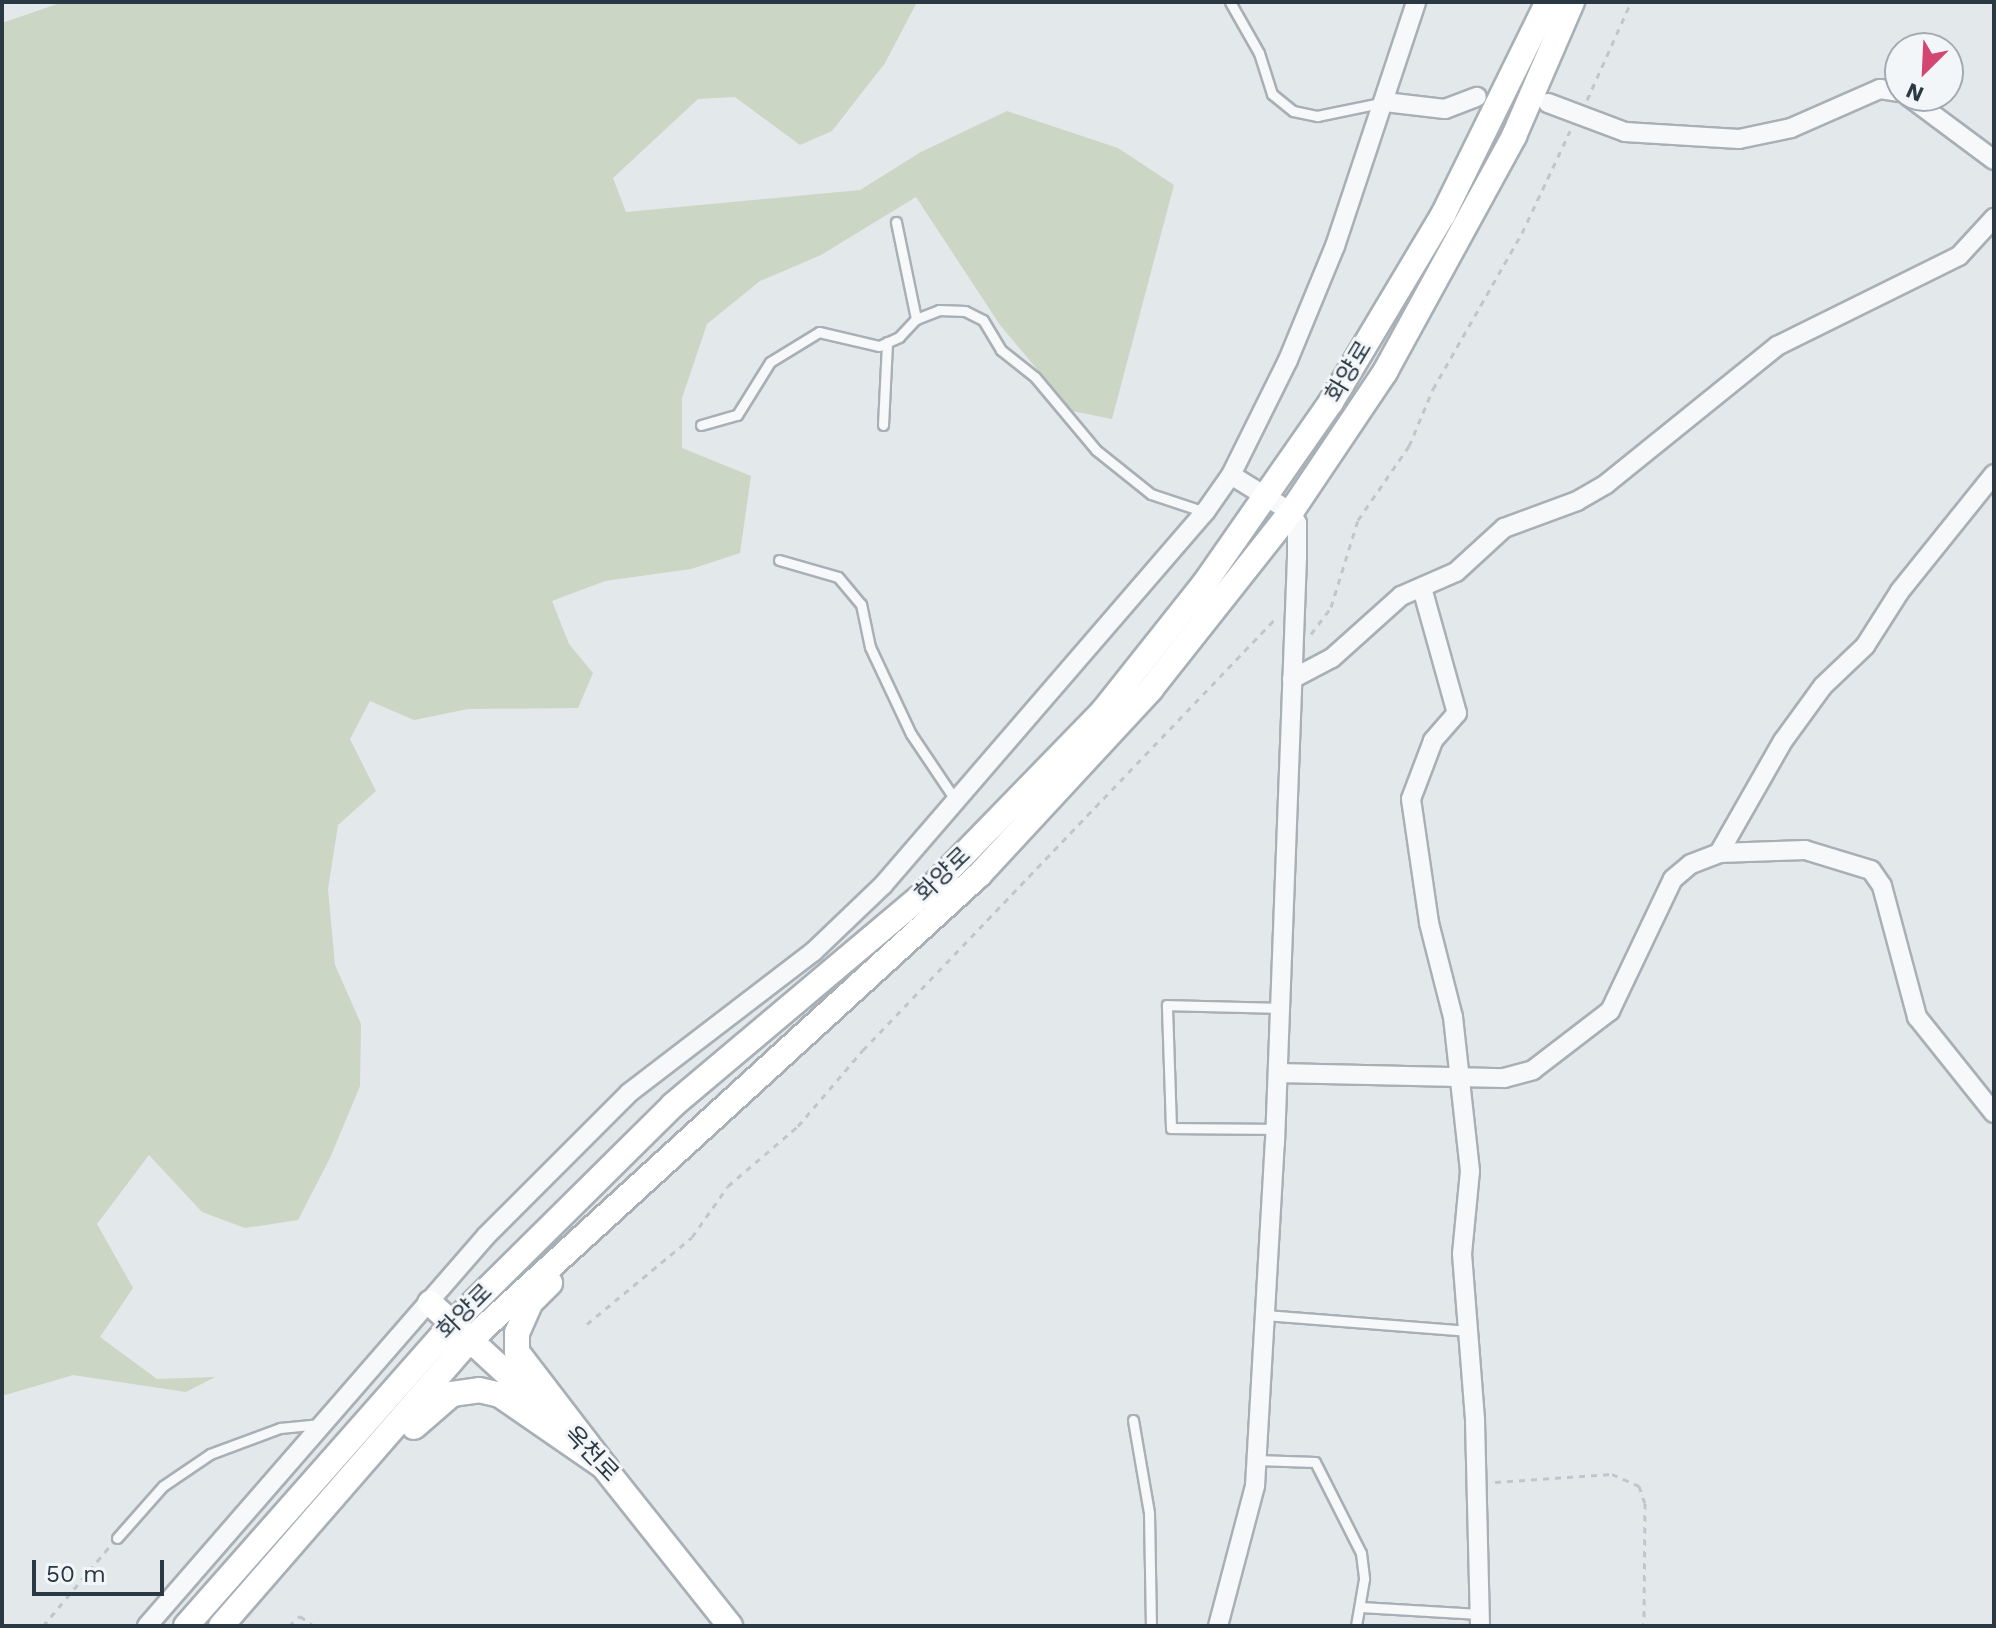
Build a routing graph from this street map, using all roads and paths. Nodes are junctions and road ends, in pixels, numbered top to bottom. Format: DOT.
graph roads {
  1 [pos="1230,2"];
  2 [pos="1416,2"];
  3 [pos="1548,2"];
  4 [pos="1572,2"];
  5 [pos="1631,2"];
  6 [pos="1884,90"];
  7 [pos="1477,97"];
  8 [pos="1385,102"];
  9 [pos="1548,103"];
  10 [pos="1579,111"];
  11 [pos="1930,112"];
  12 [pos="1994,160"];
  13 [pos="1994,218"];
  14 [pos="896,222"];
  15 [pos="916,319"];
  16 [pos="887,342"];
  17 [pos="701,425"];
  18 [pos="883,425"];
  19 [pos="1994,474"];
  20 [pos="1231,475"];
  21 [pos="1267,496"];
  22 [pos="1205,512"];
  23 [pos="1291,512"];
  24 [pos="779,560"];
  25 [pos="1422,588"];
  26 [pos="1295,605"];
  27 [pos="1293,642"];
  28 [pos="1292,679"];
  29 [pos="956,801"];
  30 [pos="1719,853"];
  31 [pos="1279,1008"];
  32 [pos="1278,1073"];
  33 [pos="1457,1076"];
  34 [pos="1994,1113"];
  35 [pos="1276,1129"];
  36 [pos="660,1163"];
  37 [pos="430,1303"];
  38 [pos="1266,1315"];
  39 [pos="587,1324"];
  40 [pos="1471,1331"];
  41 [pos="459,1334"];
  42 [pos="1133,1420"];
  43 [pos="321,1424"];
  44 [pos="1256,1460"];
  45 [pos="606,1468"];
  46 [pos="1474,1484"];
  47 [pos="117,1538"];
  48 [pos="262,1577"];
  49 [pos="1361,1607"];
  50 [pos="1480,1620"];
  51 [pos="43,1626"];
  52 [pos="147,1626"];
  53 [pos="186,1626"];
  54 [pos="221,1626"];
  55 [pos="289,1626"];
  56 [pos="314,1626"];
  57 [pos="730,1626"];
  58 [pos="1151,1626"];
  59 [pos="1218,1626"];
  60 [pos="1356,1626"];
  61 [pos="1644,1626"];
  1 -- 8 [label="lane"];
  2 -- 8 [label="street, 화양로"];
  3 -- 21 [label="main road, 화양로"];
  4 -- 23 [label="main road, 화양로"];
  5 -- 10 [label="path"];
  6 -- 10 [label="street"];
  7 -- 8 [label="street"];
  8 -- 20 [label="street, 화양로"];
  9 -- 10 [label="street"];
  10 -- 27 [label="path"];
  11 -- 12 [label="street"];
  13 -- 25 [label="street"];
  14 -- 15 [label="lane"];
  15 -- 16 [label="lane"];
  15 -- 22 [label="lane"];
  16 -- 17 [label="lane"];
  16 -- 18 [label="lane"];
  19 -- 30 [label="street"];
  20 -- 21 [label="street"];
  20 -- 22 [label="street, 화양로"];
  21 -- 23 [label="street"];
  21 -- 41 [label="main road, 화양로"];
  22 -- 29 [label="street, 화양로"];
  23 -- 26 [label="street"];
  23 -- 36 [label="main road, 화양로"];
  24 -- 29 [label="lane"];
  25 -- 28 [label="street"];
  25 -- 33 [label="street"];
  26 -- 27 [label="street"];
  26 -- 39 [label="path"];
  27 -- 28 [label="street"];
  28 -- 31 [label="street"];
  29 -- 37 [label="street, 화양로"];
  30 -- 33 [label="street"];
  30 -- 34 [label="street"];
  31 -- 32 [label="street"];
  31 -- 35 [label="lane"];
  32 -- 33 [label="street"];
  32 -- 35 [label="street"];
  33 -- 40 [label="street"];
  35 -- 38 [label="street"];
  36 -- 41 [label="main road, 화양로"];
  36 -- 45 [label="main road"];
  37 -- 41 [label="main road, 옥천로"];
  37 -- 43 [label="street, 화양로"];
  38 -- 40 [label="lane"];
  38 -- 44 [label="street"];
  40 -- 46 [label="street"];
  41 -- 45 [label="main road, 옥천로"];
  41 -- 48 [label="main road, 화양로"];
  41 -- 53 [label="main road, 화양로"];
  42 -- 58 [label="lane"];
  43 -- 47 [label="lane"];
  43 -- 52 [label="street, 화양로"];
  44 -- 49 [label="lane"];
  44 -- 59 [label="street"];
  45 -- 48 [label="main road"];
  45 -- 57 [label="main road, 옥천로"];
  46 -- 50 [label="street"];
  46 -- 61 [label="path"];
  47 -- 51 [label="path"];
  48 -- 54 [label="main road, 화양로"];
  49 -- 50 [label="lane"];
  49 -- 60 [label="lane"];
  55 -- 56 [label="path"];
}
